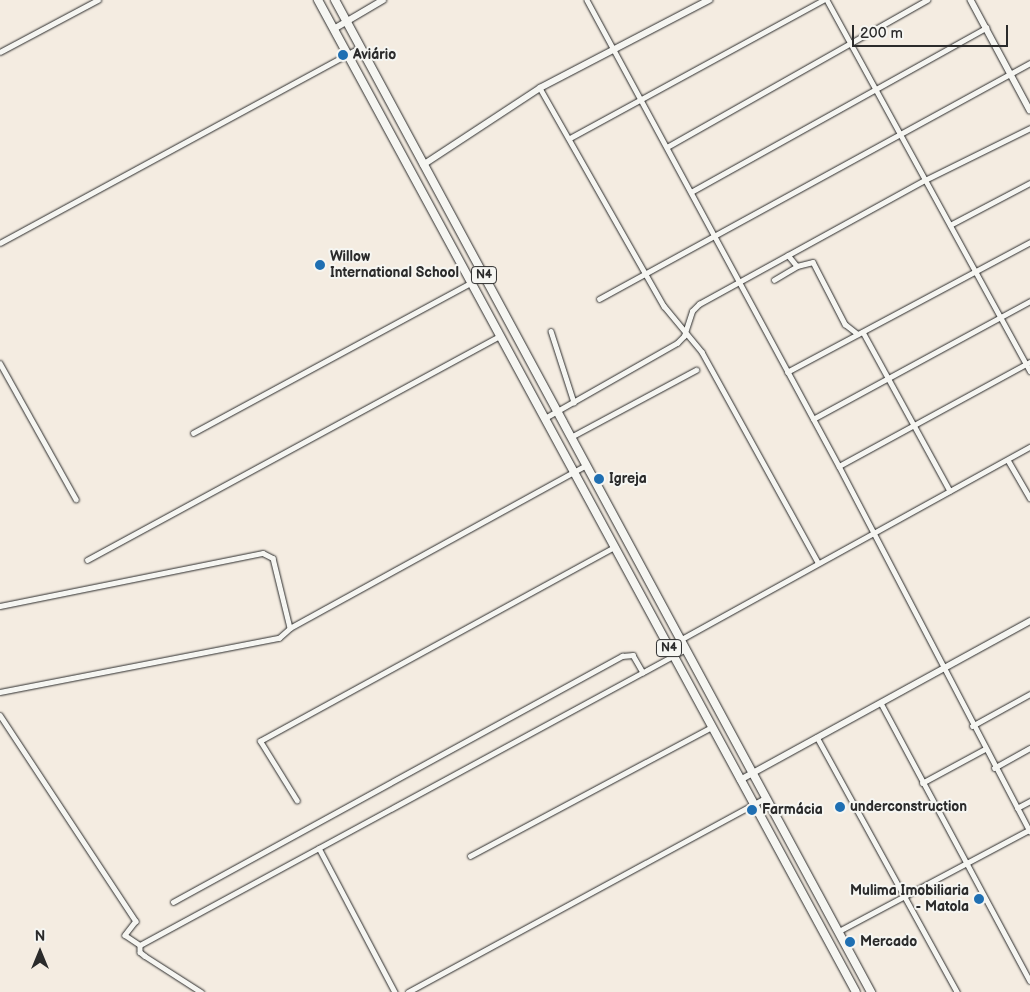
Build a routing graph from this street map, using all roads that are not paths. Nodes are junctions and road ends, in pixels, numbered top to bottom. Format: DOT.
graph roads {
  1 [pos="98,0"];
  2 [pos="318,0"];
  3 [pos="335,0"];
  4 [pos="383,0"];
  5 [pos="587,0"];
  6 [pos="709,0"];
  7 [pos="823,0"];
  8 [pos="827,0"];
  9 [pos="927,0"];
  10 [pos="971,0"];
  11 [pos="346,21"];
  12 [pos="986,28"];
  13 [pos="334,29"];
  14 [pos="850,43"];
  15 [pos="359,48"];
  16 [pos="0,52"];
  17 [pos="614,52"];
  18 [pos="348,54"];
  19 [pos="1030,63"];
  20 [pos="1011,73"];
  21 [pos="540,88"];
  22 [pos="875,88"];
  23 [pos="640,98"];
  24 [pos="1030,110"];
  25 [pos="1030,128"];
  26 [pos="900,134"];
  27 [pos="570,138"];
  28 [pos="667,147"];
  29 [pos="423,164"];
  30 [pos="925,180"];
  31 [pos="1030,183"];
  32 [pos="691,192"];
  33 [pos="950,225"];
  34 [pos="714,236"];
  35 [pos="1030,242"];
  36 [pos="0,243"];
  37 [pos="788,255"];
  38 [pos="797,266"];
  39 [pos="975,270"];
  40 [pos="646,274"];
  41 [pos="774,280"];
  42 [pos="472,282"];
  43 [pos="738,282"];
  44 [pos="599,299"];
  45 [pos="1030,301"];
  46 [pos="1001,317"];
  47 [pos="551,331"];
  48 [pos="685,332"];
  49 [pos="863,332"];
  50 [pos="858,334"];
  51 [pos="500,336"];
  52 [pos="0,363"];
  53 [pos="1028,363"];
  54 [pos="696,370"];
  55 [pos="1030,371"];
  56 [pos="787,372"];
  57 [pos="890,378"];
  58 [pos="574,402"];
  59 [pos="556,411"];
  60 [pos="544,419"];
  61 [pos="813,419"];
  62 [pos="915,425"];
  63 [pos="193,433"];
  64 [pos="571,437"];
  65 [pos="1030,447"];
  66 [pos="1008,460"];
  67 [pos="586,465"];
  68 [pos="839,466"];
  69 [pos="574,473"];
  70 [pos="950,491"];
  71 [pos="1030,498"];
  72 [pos="76,499"];
  73 [pos="874,532"];
  74 [pos="614,547"];
  75 [pos="87,560"];
  76 [pos="818,562"];
  77 [pos="0,606"];
  78 [pos="1030,621"];
  79 [pos="290,628"];
  80 [pos="680,640"];
  81 [pos="669,646"];
  82 [pos="684,650"];
  83 [pos="674,656"];
  84 [pos="943,669"];
  85 [pos="643,672"];
  86 [pos="0,692"];
  87 [pos="1030,694"];
  88 [pos="881,703"];
  89 [pos="0,715"];
  90 [pos="972,726"];
  91 [pos="712,727"];
  92 [pos="818,737"];
  93 [pos="1030,748"];
  94 [pos="984,749"];
  95 [pos="994,768"];
  96 [pos="754,774"];
  97 [pos="740,780"];
  98 [pos="922,783"];
  99 [pos="765,798"];
  100 [pos="297,800"];
  101 [pos="1030,801"];
  102 [pos="753,804"];
  103 [pos="1017,808"];
  104 [pos="1030,831"];
  105 [pos="318,848"];
  106 [pos="470,856"];
  107 [pos="966,863"];
  108 [pos="905,896"];
  109 [pos="173,902"];
  110 [pos="839,931"];
  111 [pos="140,945"];
  112 [pos="1030,981"];
  113 [pos="201,992"];
  114 [pos="395,992"];
  115 [pos="408,992"];
  116 [pos="856,992"];
  117 [pos="871,992"];
  118 [pos="957,992"];
  1 -- 16 [label="street"];
  2 -- 13 [label="highway, N4"];
  3 -- 11 [label="highway, N4"];
  4 -- 11 [label="street"];
  5 -- 17 [label="street"];
  6 -- 17 [label="street"];
  7 -- 23 [label="street"];
  8 -- 14 [label="street"];
  9 -- 14 [label="street"];
  10 -- 12 [label="street"];
  11 -- 13 [label="street"];
  11 -- 15 [label="highway, N4"];
  12 -- 20 [label="street"];
  12 -- 22 [label="street"];
  13 -- 18 [label="highway, N4"];
  14 -- 22 [label="street"];
  14 -- 28 [label="street"];
  15 -- 18 [label="street"];
  15 -- 29 [label="highway, N4"];
  17 -- 21 [label="street"];
  17 -- 23 [label="street"];
  18 -- 36 [label="street"];
  18 -- 42 [label="highway, N4"];
  19 -- 20 [label="street"];
  20 -- 24 [label="street"];
  20 -- 26 [label="street"];
  21 -- 27 [label="street"];
  21 -- 29 [label="street"];
  22 -- 26 [label="street"];
  22 -- 32 [label="street"];
  23 -- 27 [label="street"];
  23 -- 28 [label="street"];
  25 -- 30 [label="street"];
  26 -- 30 [label="street"];
  26 -- 34 [label="street"];
  27 -- 40 [label="street"];
  28 -- 32 [label="street"];
  29 -- 59 [label="highway, N4"];
  30 -- 33 [label="street"];
  30 -- 37 [label="street"];
  31 -- 33 [label="street"];
  32 -- 34 [label="street"];
  33 -- 39 [label="street"];
  34 -- 40 [label="street"];
  34 -- 43 [label="street"];
  35 -- 39 [label="street"];
  37 -- 38 [label="street"];
  37 -- 43 [label="street"];
  38 -- 41 [label="street"];
  38 -- 50 [label="street"];
  39 -- 46 [label="street"];
  39 -- 49 [label="street"];
  40 -- 44 [label="street"];
  40 -- 48 [label="street"];
  42 -- 51 [label="highway, N4"];
  42 -- 63 [label="street"];
  43 -- 48 [label="street"];
  43 -- 56 [label="street"];
  45 -- 46 [label="street"];
  46 -- 53 [label="street"];
  46 -- 57 [label="street"];
  47 -- 58 [label="street"];
  48 -- 58 [label="street"];
  48 -- 76 [label="street"];
  49 -- 50 [label="street"];
  49 -- 57 [label="street"];
  50 -- 56 [label="street"];
  51 -- 60 [label="highway, N4"];
  51 -- 75 [label="street"];
  52 -- 72 [label="street"];
  53 -- 55 [label="street"];
  53 -- 62 [label="street"];
  54 -- 64 [label="street"];
  56 -- 61 [label="street"];
  57 -- 61 [label="street"];
  57 -- 62 [label="street"];
  58 -- 59 [label="street"];
  59 -- 60 [label="street"];
  59 -- 64 [label="highway, N4"];
  60 -- 69 [label="highway, N4"];
  61 -- 68 [label="street"];
  62 -- 68 [label="street"];
  62 -- 70 [label="street"];
  64 -- 67 [label="highway, N4"];
  65 -- 66 [label="street"];
  66 -- 70 [label="street"];
  66 -- 71 [label="street"];
  67 -- 69 [label="street"];
  67 -- 80 [label="highway, N4"];
  68 -- 73 [label="street"];
  69 -- 74 [label="highway, N4"];
  69 -- 79 [label="street"];
  70 -- 73 [label="street"];
  73 -- 76 [label="street"];
  73 -- 84 [label="street"];
  74 -- 81 [label="highway, N4"];
  74 -- 100 [label="street"];
  76 -- 80 [label="street"];
  77 -- 79 [label="street"];
  78 -- 84 [label="street"];
  79 -- 86 [label="street"];
  80 -- 81 [label="street"];
  80 -- 82 [label="highway, N4"];
  81 -- 83 [label="highway, N4"];
  82 -- 83 [label="street"];
  82 -- 96 [label="highway, N4"];
  83 -- 85 [label="street"];
  83 -- 91 [label="highway, N4"];
  84 -- 88 [label="street"];
  84 -- 90 [label="street"];
  85 -- 105 [label="street"];
  85 -- 109 [label="street"];
  87 -- 90 [label="street"];
  88 -- 92 [label="street"];
  88 -- 98 [label="street"];
  89 -- 111 [label="street"];
  90 -- 94 [label="street"];
  91 -- 97 [label="highway, N4"];
  91 -- 106 [label="street"];
  92 -- 96 [label="street"];
  92 -- 108 [label="street"];
  93 -- 95 [label="street"];
  94 -- 95 [label="street"];
  94 -- 98 [label="street"];
  95 -- 103 [label="street"];
  96 -- 97 [label="street"];
  96 -- 99 [label="highway, N4"];
  97 -- 102 [label="highway, N4"];
  98 -- 107 [label="street"];
  99 -- 102 [label="street"];
  99 -- 110 [label="highway, N4"];
  101 -- 103 [label="street"];
  102 -- 115 [label="street"];
  102 -- 116 [label="highway, N4"];
  103 -- 104 [label="street"];
  104 -- 107 [label="street"];
  105 -- 111 [label="street"];
  105 -- 114 [label="street"];
  107 -- 108 [label="street"];
  107 -- 112 [label="street"];
  108 -- 110 [label="street"];
  108 -- 118 [label="street"];
  110 -- 117 [label="highway, N4"];
  111 -- 113 [label="street"];
}
